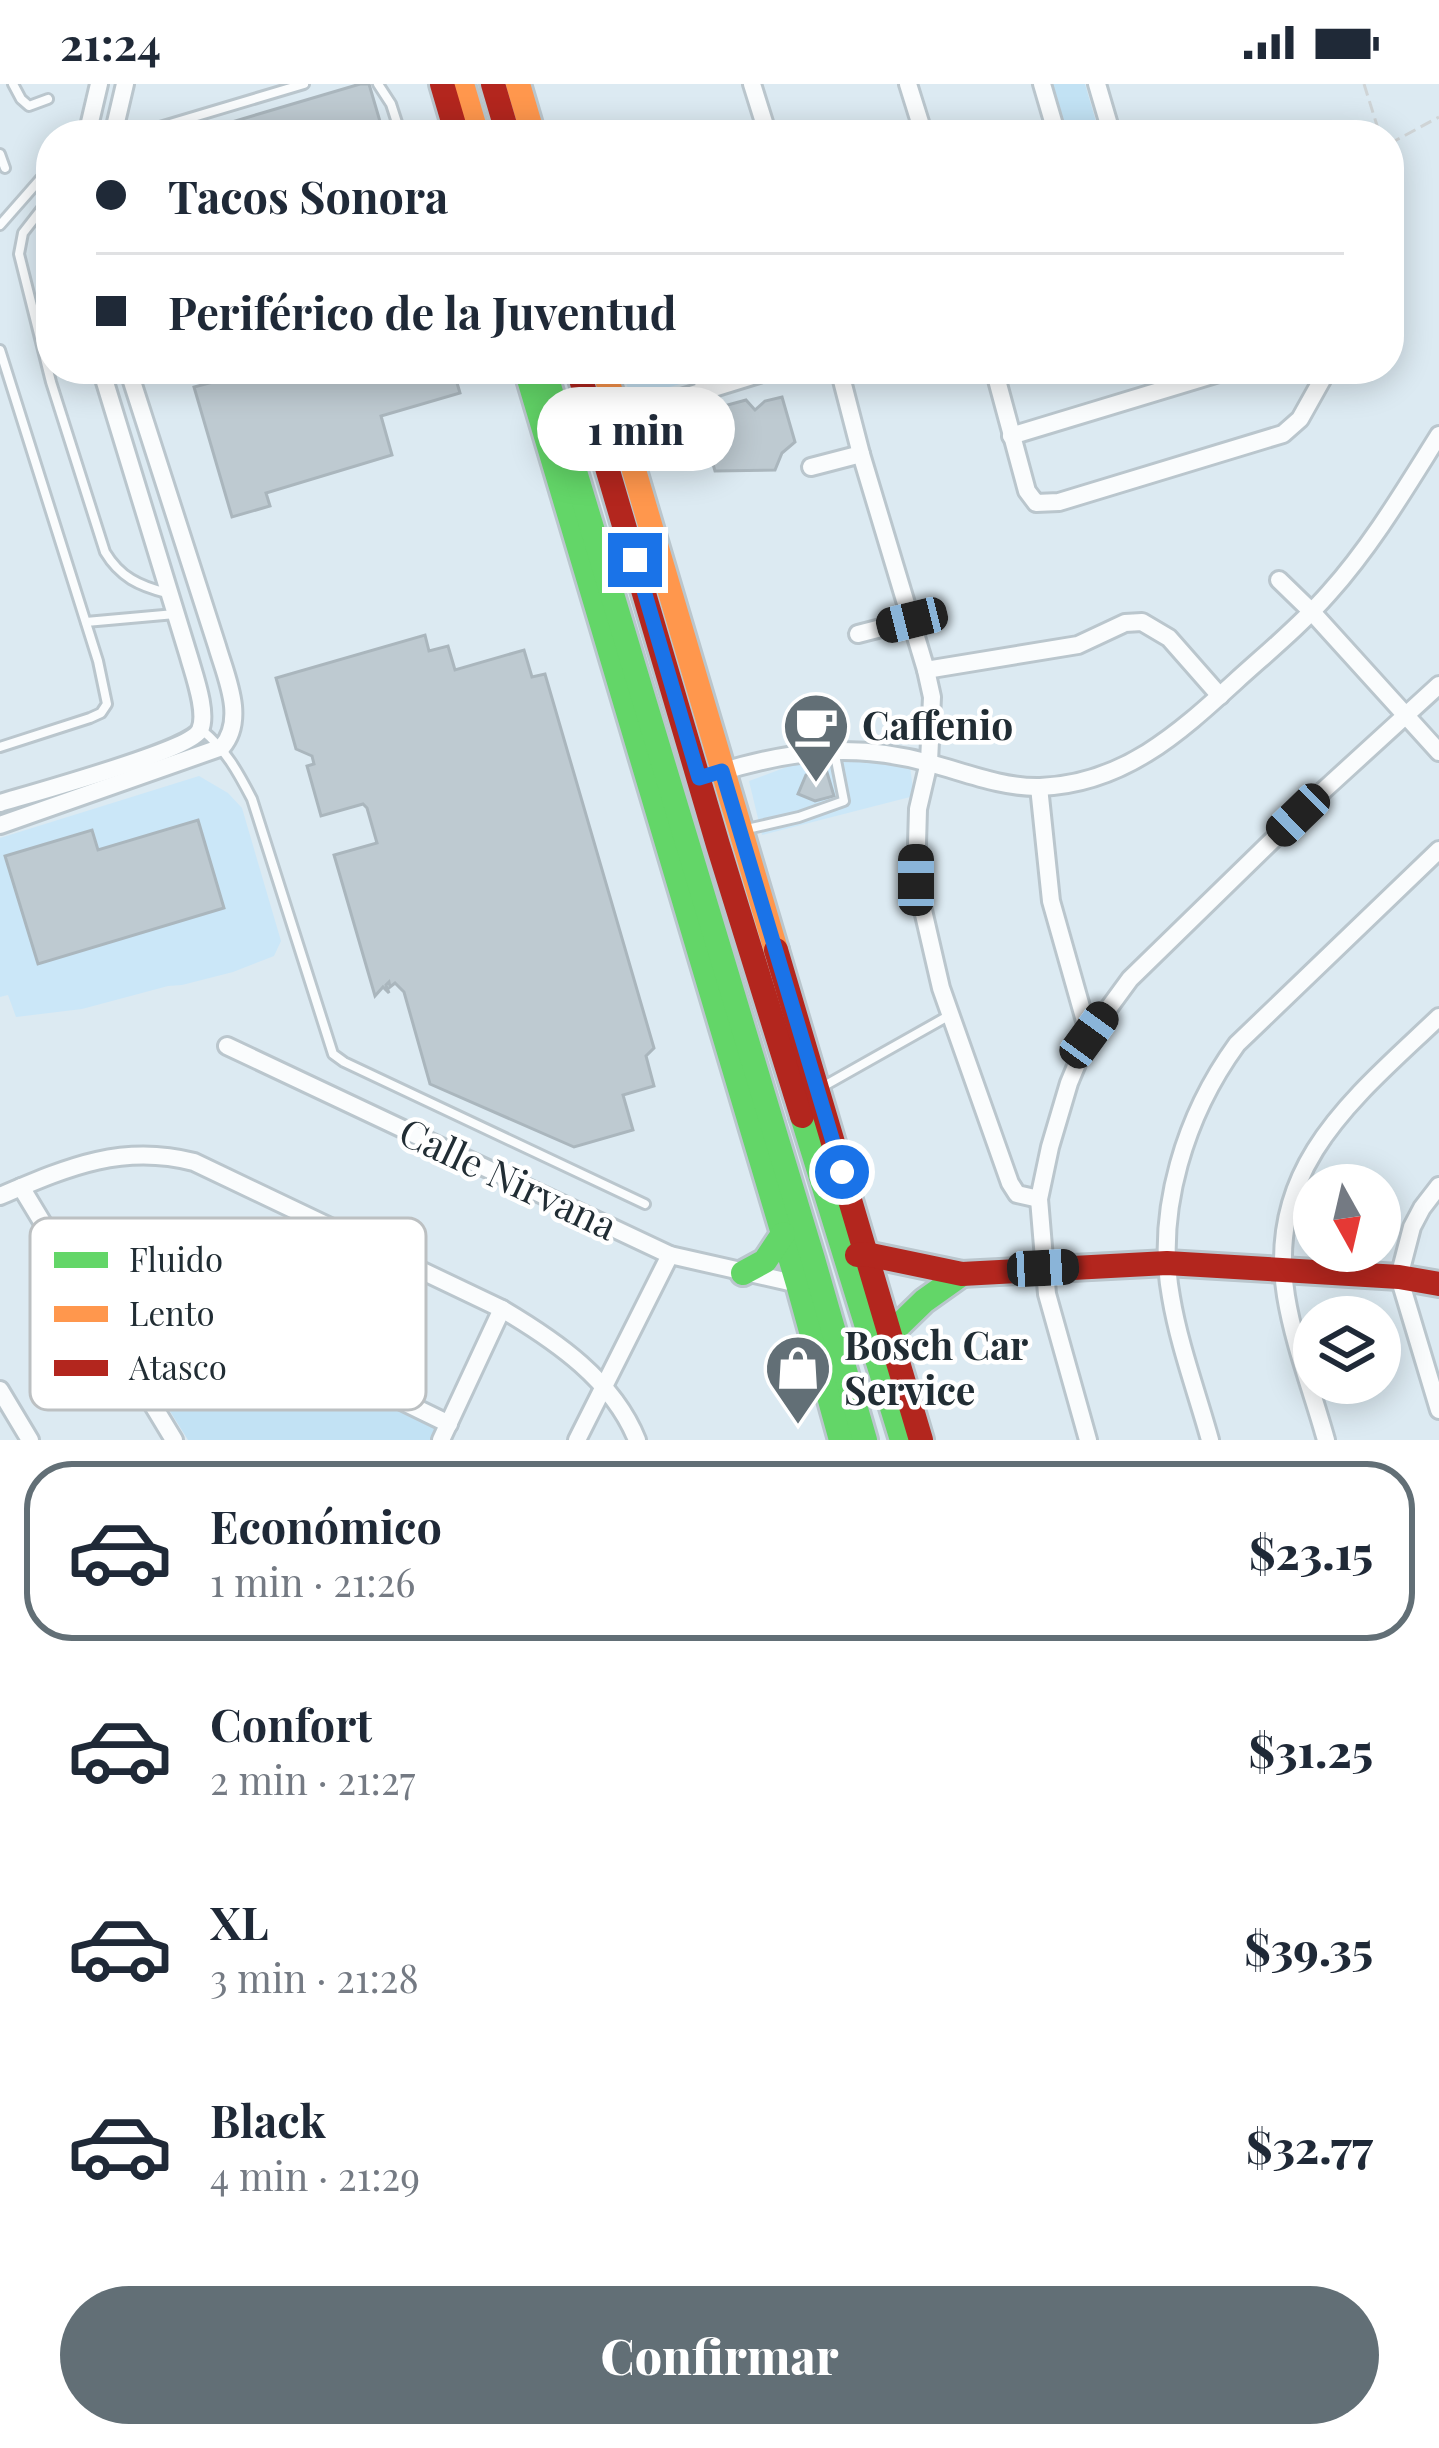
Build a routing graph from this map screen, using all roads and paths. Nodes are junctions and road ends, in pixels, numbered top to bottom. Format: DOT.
graph roads {
  1 [pos="13,84"];
  2 [pos="99,84"];
  3 [pos="124,84"];
  4 [pos="304,84"];
  5 [pos="379,84"];
  6 [pos="442,84"];
  7 [pos="462,84"];
  8 [pos="493,84"];
  9 [pos="518,84"];
  10 [pos="752,84"];
  11 [pos="908,84"];
  12 [pos="1042,84"];
  13 [pos="1097,84"];
  14 [pos="1364,84"];
  15 [pos="48,99"];
  16 [pos="1439,117"];
  17 [pos="91,120"];
  18 [pos="116,120"];
  19 [pos="183,120"];
  20 [pos="396,120"];
  21 [pos="453,120"];
  22 [pos="473,120"];
  23 [pos="504,120"];
  24 [pos="529,120"];
  25 [pos="763,120"];
  26 [pos="919,120"];
  27 [pos="1053,120"];
  28 [pos="1108,120"];
  29 [pos="1375,120"];
  30 [pos="1404,136"];
  31 [pos="0,154"];
  32 [pos="4,168"];
  33 [pos="36,184"];
  34 [pos="36,216"];
  35 [pos="0,225"];
  36 [pos="36,320"];
  37 [pos="0,350"];
  38 [pos="52,384"];
  39 [pos="105,384"];
  40 [pos="133,384"];
  41 [pos="530,384"];
  42 [pos="549,384"];
  43 [pos="586,384"];
  44 [pos="605,384"];
  45 [pos="699,384"];
  46 [pos="727,384"];
  47 [pos="843,384"];
  48 [pos="998,384"];
  49 [pos="1183,384"];
  50 [pos="1320,384"];
  51 [pos="701,392"];
  52 [pos="606,421"];
  53 [pos="1439,435"];
  54 [pos="1011,436"];
  55 [pos="861,454"];
  56 [pos="811,467"];
  57 [pos="162,480"];
  58 [pos="137,490"];
  59 [pos="188,559"];
  60 [pos="161,567"];
  61 [pos="1279,580"];
  62 [pos="169,593"];
  63 [pos="1312,612"];
  64 [pos="176,614"];
  65 [pos="912,620"];
  66 [pos="86,622"];
  67 [pos="858,634"];
  68 [pos="926,670"];
  69 [pos="1439,686"];
  70 [pos="1220,696"];
  71 [pos="1407,714"];
  72 [pos="201,729"];
  73 [pos="0,747"];
  74 [pos="222,747"];
  75 [pos="834,749"];
  76 [pos="1439,752"];
  77 [pos="928,762"];
  78 [pos="710,775"];
  79 [pos="1039,787"];
  80 [pos="0,803"];
  81 [pos="0,825"];
  82 [pos="740,830"];
  83 [pos="1439,850"];
  84 [pos="950,1015"];
  85 [pos="1439,1017"];
  86 [pos="1089,1035"];
  87 [pos="227,1046"];
  88 [pos="817,1090"];
  89 [pos="1439,1186"];
  90 [pos="21,1187"];
  91 [pos="0,1196"];
  92 [pos="1039,1199"];
  93 [pos="644,1204"];
  94 [pos="40,1218"];
  95 [pos="311,1218"];
  96 [pos="783,1234"];
  97 [pos="670,1255"];
  98 [pos="856,1256"];
  99 [pos="1167,1263"];
  100 [pos="1043,1268"];
  101 [pos="1282,1269"];
  102 [pos="426,1273"];
  103 [pos="743,1273"];
  104 [pos="962,1274"];
  105 [pos="1400,1277"];
  106 [pos="798,1284"];
  107 [pos="1439,1285"];
  108 [pos="502,1309"];
  109 [pos="880,1337"];
  110 [pos="842,1360"];
  111 [pos="603,1384"];
  112 [pos="0,1390"];
  113 [pos="156,1410"];
  114 [pos="403,1410"];
  115 [pos="1439,1410"];
  116 [pos="445,1432"];
  117 [pos="906,1439"];
  118 [pos="30,1440"];
  119 [pos="174,1440"];
  120 [pos="577,1440"];
  121 [pos="637,1440"];
  122 [pos="841,1440"];
  123 [pos="853,1440"];
  124 [pos="865,1440"];
  125 [pos="1088,1440"];
  126 [pos="1210,1440"];
  127 [pos="1326,1440"];
  1 -- 15 [label="lane"];
  2 -- 17 [label="street"];
  3 -- 18 [label="street"];
  4 -- 19 [label="lane"];
  5 -- 20 [label="lane"];
  6 -- 21 [label="main road"];
  7 -- 22 [label="main road"];
  8 -- 23 [label="main road"];
  9 -- 24 [label="main road"];
  10 -- 25 [label="street"];
  11 -- 26 [label="street"];
  12 -- 27 [label="street"];
  13 -- 28 [label="street"];
  14 -- 29 [label="path"];
  16 -- 30 [label="path"];
  31 -- 32 [label="lane"];
  33 -- 35 [label="lane"];
  34 -- 36 [label="lane"];
  37 -- 66 [label="lane"];
  38 -- 62 [label="lane"];
  39 -- 58 [label="street"];
  40 -- 57 [label="street"];
  41 -- 96 [label="main road"];
  42 -- 110 [label="main road"];
  43 -- 52 [label="main road"];
  44 -- 52 [label="main road"];
  45 -- 51 [label="lane"];
  46 -- 51 [label="street"];
  47 -- 55 [label="street"];
  48 -- 54 [label="street"];
  49 -- 54 [label="street"];
  50 -- 54 [label="street"];
  51 -- 52 [label="street"];
  52 -- 78 [label="main road"];
  53 -- 63 [label="street"];
  55 -- 56 [label="street"];
  55 -- 65 [label="street"];
  57 -- 58 [label="street"];
  57 -- 59 [label="street"];
  58 -- 60 [label="street"];
  59 -- 60 [label="street"];
  59 -- 74 [label="street"];
  60 -- 62 [label="street"];
  61 -- 63 [label="street"];
  62 -- 64 [label="street"];
  63 -- 70 [label="street"];
  63 -- 71 [label="street"];
  64 -- 66 [label="lane"];
  64 -- 72 [label="street"];
  65 -- 67 [label="street"];
  65 -- 68 [label="street"];
  66 -- 73 [label="lane"];
  68 -- 70 [label="street"];
  68 -- 77 [label="street"];
  69 -- 71 [label="street"];
  70 -- 79 [label="street"];
  71 -- 76 [label="street"];
  71 -- 86 [label="street"];
  72 -- 74 [label="lane"];
  72 -- 80 [label="street"];
  74 -- 81 [label="street"];
  74 -- 93 [label="lane"];
  75 -- 77 [label="street"];
  75 -- 78 [label="street"];
  75 -- 82 [label="lane"];
  77 -- 79 [label="street"];
  77 -- 84 [label="street"];
  78 -- 82 [label="main road"];
  78 -- 98 [label="main road"];
  79 -- 86 [label="street"];
  82 -- 88 [label="main road"];
  83 -- 99 [label="street"];
  84 -- 88 [label="lane"];
  84 -- 92 [label="street"];
  85 -- 101 [label="street"];
  86 -- 92 [label="street"];
  87 -- 97 [label="street, Calle Nirvana"];
  88 -- 98 [label="main road"];
  89 -- 105 [label="street"];
  90 -- 91 [label="street"];
  90 -- 94 [label="street"];
  90 -- 95 [label="street"];
  92 -- 100 [label="street"];
  96 -- 103 [label="main road"];
  96 -- 106 [label="main road"];
  97 -- 103 [label="street, Calle Nirvana"];
  97 -- 111 [label="street"];
  98 -- 104 [label="main road"];
  98 -- 109 [label="main road"];
  99 -- 100 [label="main road"];
  99 -- 101 [label="main road"];
  99 -- 126 [label="street"];
  100 -- 104 [label="main road"];
  100 -- 125 [label="street"];
  101 -- 105 [label="main road"];
  101 -- 127 [label="street"];
  102 -- 108 [label="street"];
  103 -- 106 [label="street, Calle Nirvana"];
  104 -- 109 [label="main road"];
  105 -- 107 [label="main road"];
  105 -- 115 [label="street"];
  106 -- 122 [label="main road"];
  108 -- 111 [label="street"];
  108 -- 116 [label="street"];
  109 -- 117 [label="main road"];
  110 -- 123 [label="main road"];
  110 -- 124 [label="main road"];
  111 -- 120 [label="street"];
  111 -- 121 [label="street"];
  112 -- 118 [label="street"];
  113 -- 119 [label="street"];
  114 -- 116 [label="street"];
}
